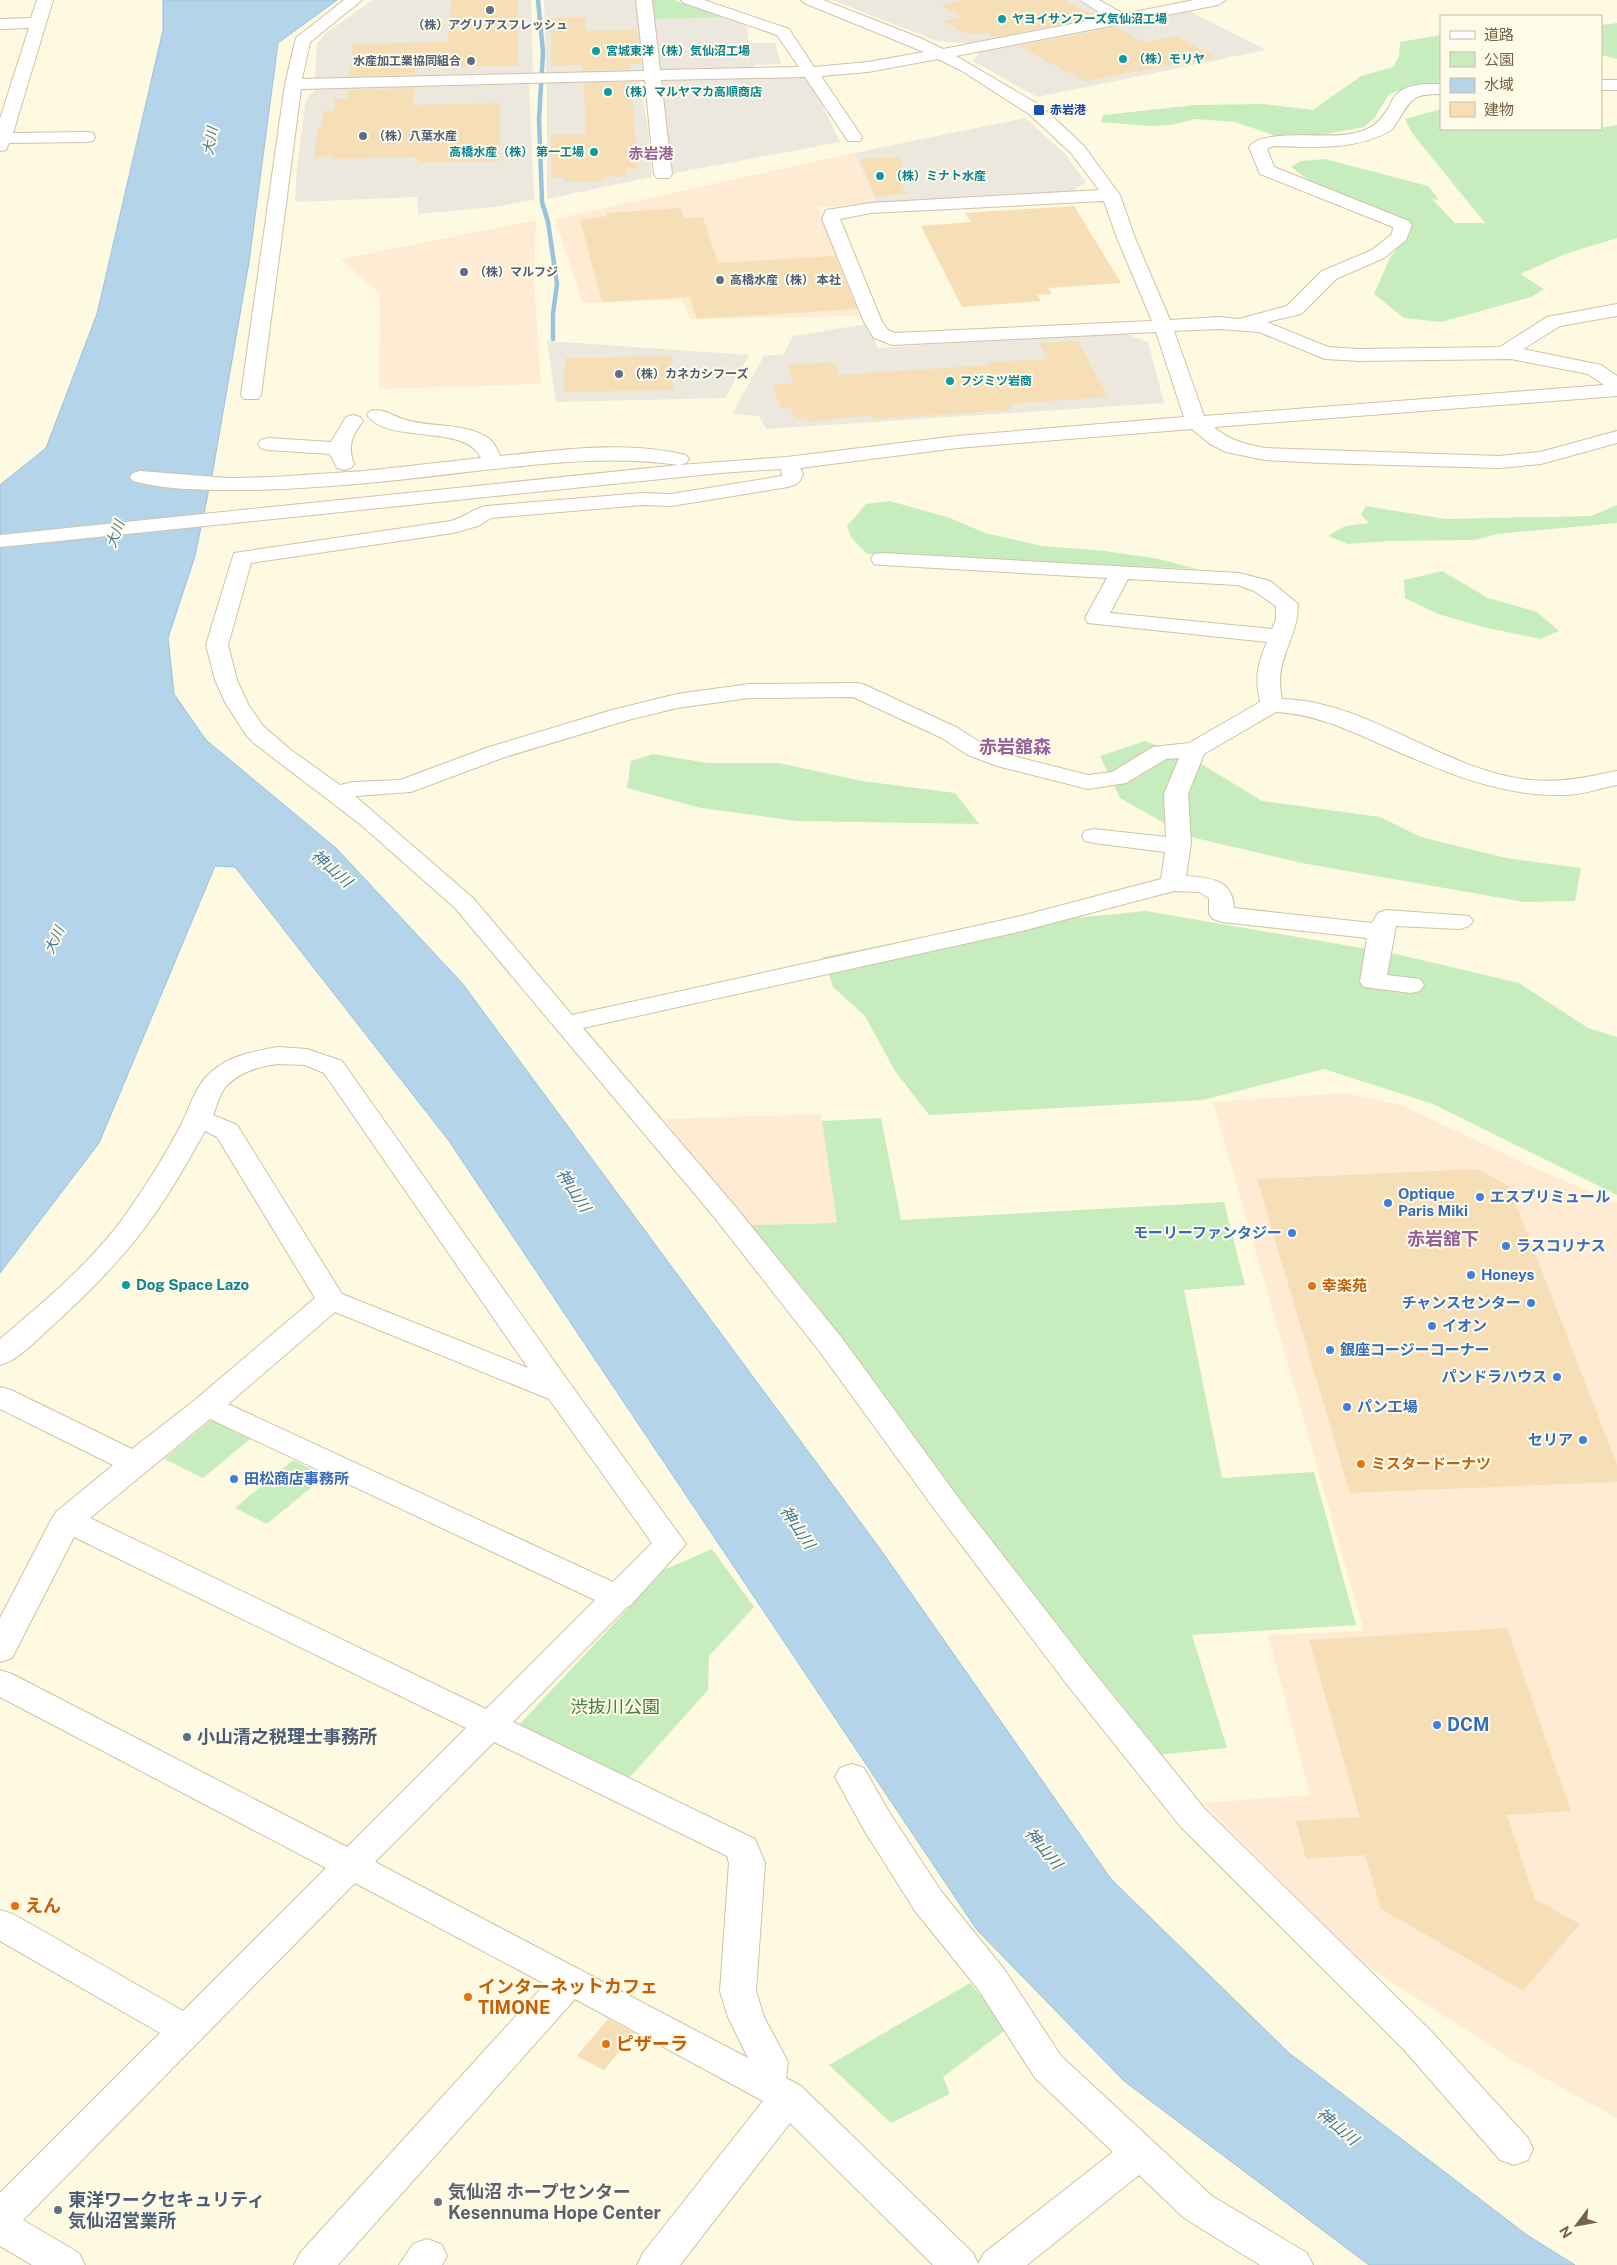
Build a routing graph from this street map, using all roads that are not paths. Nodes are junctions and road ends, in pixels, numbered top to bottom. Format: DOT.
graph roads {
  1 [pos="45,0"];
  2 [pos="354,0"];
  3 [pos="644,0"];
  4 [pos="689,0"];
  5 [pos="809,0"];
  6 [pos="1088,0"];
  7 [pos="1218,0"];
  8 [pos="1122,19"];
  9 [pos="36,23"];
  10 [pos="0,24"];
  11 [pos="942,54"];
  12 [pos="810,72"];
  13 [pos="651,76"];
  14 [pos="293,84"];
  15 [pos="1617,85"];
  16 [pos="1602,86"];
  17 [pos="1440,89"];
  18 [pos="87,137"];
  19 [pos="854,137"];
  20 [pos="1,141"];
  21 [pos="663,174"];
  22 [pos="1111,195"];
  23 [pos="1617,310"];
  24 [pos="1232,324"];
  25 [pos="1163,325"];
  26 [pos="1504,353"];
  27 [pos="1617,389"];
  28 [pos="251,395"];
  29 [pos="377,415"];
  30 [pos="353,421"];
  31 [pos="1196,422"];
  32 [pos="1617,436"];
  33 [pos="268,444"];
  34 [pos="1588,446"];
  35 [pos="338,448"];
  36 [pos="1617,450"];
  37 [pos="493,463"];
  38 [pos="786,463"];
  39 [pos="720,467"];
  40 [pos="140,477"];
  41 [pos="348,477"];
  42 [pos="0,541"];
  43 [pos="882,559"];
  44 [pos="1121,572"];
  45 [pos="1282,637"];
  46 [pos="1272,705"];
  47 [pos="1194,750"];
  48 [pos="1617,778"];
  49 [pos="336,793"];
  50 [pos="1094,836"];
  51 [pos="1178,846"];
  52 [pos="1173,883"];
  53 [pos="1460,921"];
  54 [pos="1381,932"];
  55 [pos="1411,985"];
  56 [pos="566,1024"];
  57 [pos="198,1118"];
  58 [pos="331,1300"];
  59 [pos="0,1355"];
  60 [pos="560,1392"];
  61 [pos="0,1397"];
  62 [pos="208,1406"];
  63 [pos="135,1463"];
  64 [pos="67,1520"];
  65 [pos="619,1598"];
  66 [pos="0,1650"];
  67 [pos="0,1682"];
  68 [pos="491,1726"];
  69 [pos="852,1777"];
  70 [pos="350,1865"];
  71 [pos="0,1924"];
  72 [pos="570,1980"];
  73 [pos="185,2030"];
  74 [pos="777,2091"];
  75 [pos="1514,2149"];
  76 [pos="1139,2153"];
  77 [pos="0,2218"];
  78 [pos="0,2226"];
  79 [pos="64,2265"];
  80 [pos="314,2265"];
  81 [pos="657,2265"];
  82 [pos="959,2265"];
  83 [pos="998,2265"];
  84 [pos="1293,2265"];
  1 -- 9 [label="street"];
  2 -- 14 [label="street"];
  3 -- 13 [label="street"];
  4 -- 12 [label="street"];
  5 -- 11 [label="street"];
  6 -- 8 [label="street"];
  7 -- 8 [label="street"];
  8 -- 11 [label="street"];
  9 -- 10 [label="street"];
  9 -- 20 [label="street"];
  11 -- 12 [label="street"];
  11 -- 22 [label="street"];
  12 -- 13 [label="street"];
  12 -- 19 [label="street"];
  13 -- 14 [label="street"];
  13 -- 21 [label="street"];
  14 -- 28 [label="street"];
  15 -- 16 [label="street"];
  17 -- 24 [label="street"];
  18 -- 20 [label="street"];
  22 -- 25 [label="street"];
  22 -- 25 [label="street"];
  23 -- 26 [label="street"];
  24 -- 25 [label="street"];
  24 -- 26 [label="street"];
  25 -- 31 [label="street"];
  26 -- 27 [label="street"];
  27 -- 31 [label="street"];
  29 -- 37 [label="street"];
  30 -- 35 [label="street"];
  31 -- 34 [label="street"];
  31 -- 38 [label="street"];
  32 -- 34 [label="street"];
  33 -- 35 [label="street"];
  34 -- 36 [label="street"];
  35 -- 41 [label="street"];
  37 -- 39 [label="street"];
  37 -- 41 [label="street"];
  38 -- 39 [label="street"];
  38 -- 49 [label="street"];
  39 -- 42 [label="street"];
  40 -- 41 [label="street"];
  43 -- 44 [label="street"];
  44 -- 45 [label="street"];
  44 -- 45 [label="street"];
  45 -- 46 [label="street"];
  46 -- 47 [label="street"];
  46 -- 48 [label="street"];
  47 -- 49 [label="street"];
  47 -- 51 [label="street"];
  49 -- 56 [label="street"];
  50 -- 51 [label="street"];
  51 -- 52 [label="street"];
  52 -- 54 [label="street"];
  52 -- 56 [label="street"];
  53 -- 54 [label="street"];
  54 -- 55 [label="street"];
  56 -- 75 [label="street"];
  57 -- 58 [label="street"];
  57 -- 59 [label="street"];
  57 -- 60 [label="street"];
  58 -- 60 [label="street"];
  58 -- 62 [label="street"];
  60 -- 65 [label="street"];
  61 -- 63 [label="street"];
  62 -- 63 [label="street"];
  62 -- 65 [label="street"];
  63 -- 64 [label="street"];
  64 -- 66 [label="street"];
  64 -- 68 [label="street"];
  65 -- 68 [label="street"];
  67 -- 70 [label="street"];
  68 -- 70 [label="street"];
  68 -- 74 [label="street"];
  69 -- 76 [label="street"];
  70 -- 72 [label="street"];
  70 -- 73 [label="street"];
  71 -- 73 [label="street"];
  72 -- 74 [label="street"];
  72 -- 80 [label="street"];
  73 -- 77 [label="street"];
  74 -- 81 [label="street"];
  74 -- 82 [label="street"];
  76 -- 83 [label="street"];
  76 -- 84 [label="street"];
  78 -- 79 [label="street"];
}
